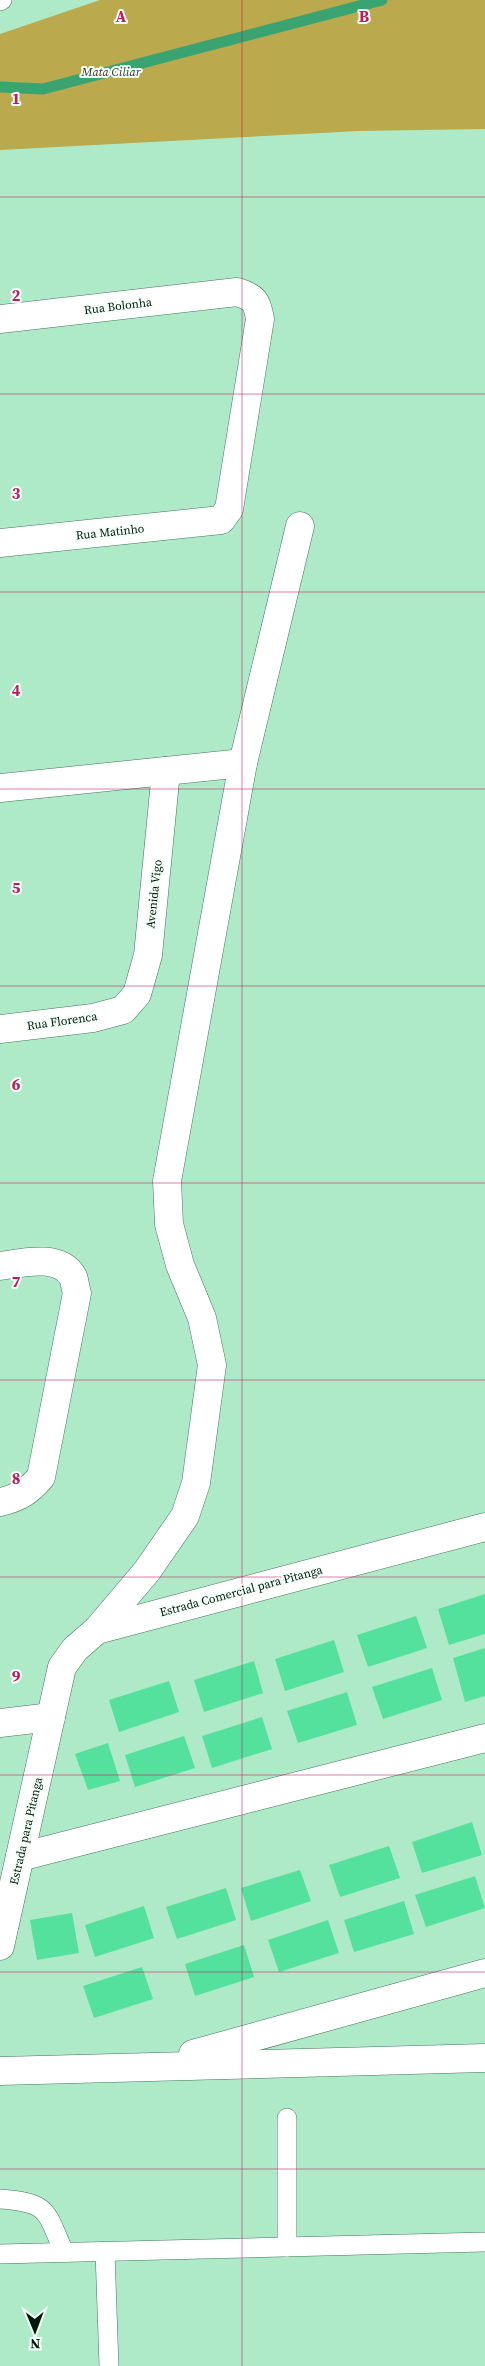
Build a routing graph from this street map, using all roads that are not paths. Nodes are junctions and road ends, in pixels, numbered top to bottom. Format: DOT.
graph roads {
  1 [pos="0,319"];
  2 [pos="221,520"];
  3 [pos="300,526"];
  4 [pos="0,543"];
  5 [pos="242,763"];
  6 [pos="166,771"];
  7 [pos="0,788"];
  8 [pos="123,1010"];
  9 [pos="0,1029"];
  10 [pos="0,1266"];
  11 [pos="0,1502"];
  12 [pos="485,1527"];
  13 [pos="96,1630"];
  14 [pos="51,1717"];
  15 [pos="0,1723"];
  16 [pos="485,1738"];
  17 [pos="20,1857"];
  18 [pos="0,1946"];
  19 [pos="485,1973"];
  20 [pos="485,2058"];
  21 [pos="152,2066"];
  22 [pos="0,2071"];
  23 [pos="287,2118"];
  24 [pos="0,2200"];
  25 [pos="485,2242"];
  26 [pos="287,2247"];
  27 [pos="64,2252"];
  28 [pos="105,2252"];
  29 [pos="0,2254"];
  30 [pos="109,2366"];
  1 -- 2 [label="street, Rua Bolonha"];
  2 -- 4 [label="street, Rua Matinho"];
  3 -- 5 [label="street"];
  5 -- 6 [label="street"];
  5 -- 13 [label="street"];
  6 -- 7 [label="street"];
  6 -- 8 [label="street, Avenida Vigo"];
  8 -- 9 [label="street, Rua Florenca"];
  10 -- 11 [label="street"];
  12 -- 13 [label="street, Estrada Comercial para Pitanga"];
  13 -- 14 [label="street, Estrada Comercial para Pitanga"];
  14 -- 15 [label="street"];
  14 -- 17 [label="street, Estrada para Pitanga"];
  16 -- 17 [label="street"];
  17 -- 18 [label="street, Estrada para Pitanga"];
  19 -- 21 [label="street"];
  20 -- 21 [label="street"];
  21 -- 22 [label="street"];
  23 -- 26 [label="lane"];
  24 -- 27 [label="lane"];
  25 -- 26 [label="lane"];
  26 -- 28 [label="lane"];
  27 -- 28 [label="lane"];
  27 -- 29 [label="lane"];
  28 -- 30 [label="lane"];
}
